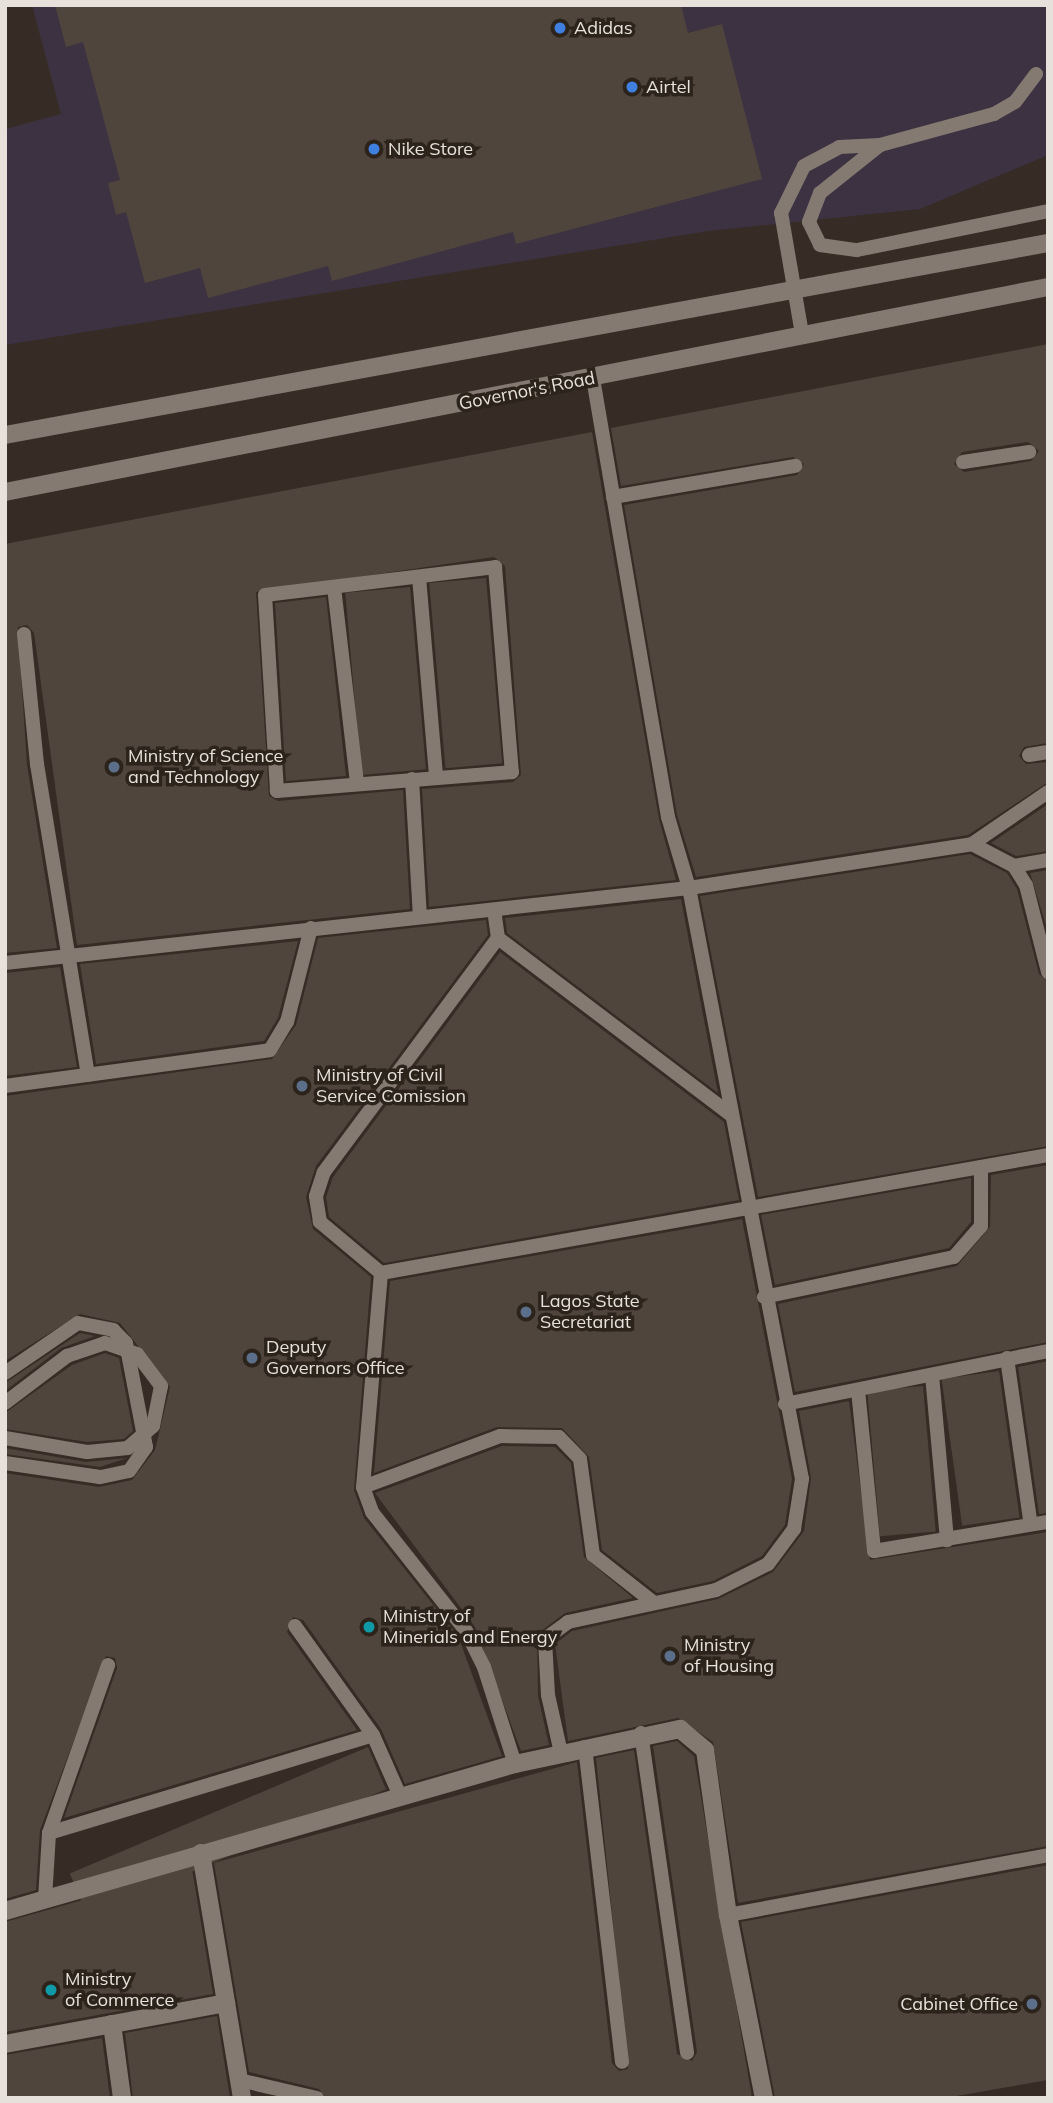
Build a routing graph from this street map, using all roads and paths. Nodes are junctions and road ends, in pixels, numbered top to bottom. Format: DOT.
graph roads {
  1 [pos="1037,74"];
  2 [pos="880,145"];
  3 [pos="1048,211"];
  4 [pos="1048,243"];
  5 [pos="1048,287"];
  6 [pos="793,289"];
  7 [pos="802,334"];
  8 [pos="593,379"];
  9 [pos="5,435"];
  10 [pos="1029,452"];
  11 [pos="963,462"];
  12 [pos="795,466"];
  13 [pos="5,492"];
  14 [pos="613,497"];
  15 [pos="419,577"];
  16 [pos="334,587"];
  17 [pos="24,635"];
  18 [pos="1048,752"];
  19 [pos="1028,755"];
  20 [pos="436,778"];
  21 [pos="412,779"];
  22 [pos="357,784"];
  23 [pos="1048,792"];
  24 [pos="972,844"];
  25 [pos="1048,860"];
  26 [pos="1014,866"];
  27 [pos="689,888"];
  28 [pos="494,910"];
  29 [pos="419,917"];
  30 [pos="311,928"];
  31 [pos="498,938"];
  32 [pos="72,957"];
  33 [pos="5,963"];
  34 [pos="1048,972"];
  35 [pos="88,1075"];
  36 [pos="5,1086"];
  37 [pos="731,1115"];
  38 [pos="1048,1155"];
  39 [pos="981,1167"];
  40 [pos="746,1208"];
  41 [pos="381,1273"];
  42 [pos="764,1297"];
  43 [pos="1048,1351"];
  44 [pos="1007,1358"];
  45 [pos="5,1373"];
  46 [pos="932,1375"];
  47 [pos="858,1390"];
  48 [pos="5,1403"];
  49 [pos="785,1404"];
  50 [pos="5,1438"];
  51 [pos="5,1463"];
  52 [pos="363,1487"];
  53 [pos="1030,1520"];
  54 [pos="1048,1521"];
  55 [pos="947,1540"];
  56 [pos="653,1602"];
  57 [pos="295,1626"];
  58 [pos="108,1665"];
  59 [pos="641,1733"];
  60 [pos="373,1735"];
  61 [pos="585,1747"];
  62 [pos="561,1753"];
  63 [pos="515,1764"];
  64 [pos="400,1796"];
  65 [pos="49,1833"];
  66 [pos="201,1853"];
  67 [pos="1048,1855"];
  68 [pos="45,1899"];
  69 [pos="5,1911"];
  70 [pos="728,1915"];
  71 [pos="226,2003"];
  72 [pos="112,2024"];
  73 [pos="5,2044"];
  74 [pos="687,2053"];
  75 [pos="622,2062"];
  76 [pos="240,2089"];
  77 [pos="122,2098"];
  78 [pos="317,2098"];
  79 [pos="764,2098"];
  1 -- 2 [label="lane"];
  2 -- 3 [label="lane"];
  2 -- 6 [label="lane"];
  4 -- 6 [label="street"];
  5 -- 7 [label="street, Governor's Road"];
  6 -- 7 [label="lane"];
  6 -- 9 [label="street"];
  7 -- 8 [label="street, Governor's Road"];
  8 -- 13 [label="street, Governor's Road"];
  8 -- 14 [label="lane"];
  10 -- 11 [label="lane"];
  12 -- 14 [label="lane"];
  14 -- 27 [label="lane"];
  15 -- 16 [label="lane"];
  15 -- 20 [label="lane"];
  15 -- 20 [label="lane"];
  16 -- 22 [label="lane"];
  16 -- 22 [label="lane"];
  17 -- 32 [label="lane"];
  18 -- 19 [label="lane"];
  20 -- 21 [label="lane"];
  21 -- 22 [label="lane"];
  21 -- 29 [label="lane"];
  23 -- 24 [label="lane"];
  24 -- 26 [label="lane"];
  24 -- 27 [label="lane"];
  25 -- 26 [label="lane"];
  26 -- 34 [label="lane"];
  27 -- 28 [label="lane"];
  27 -- 37 [label="lane"];
  28 -- 29 [label="lane"];
  28 -- 31 [label="lane"];
  29 -- 30 [label="lane"];
  30 -- 32 [label="lane"];
  30 -- 35 [label="lane"];
  31 -- 37 [label="lane"];
  31 -- 41 [label="lane"];
  32 -- 33 [label="lane"];
  32 -- 35 [label="lane"];
  35 -- 36 [label="lane"];
  37 -- 40 [label="lane"];
  38 -- 39 [label="lane"];
  39 -- 40 [label="lane"];
  39 -- 42 [label="lane"];
  40 -- 41 [label="lane"];
  40 -- 42 [label="lane"];
  41 -- 52 [label="lane"];
  42 -- 49 [label="lane"];
  43 -- 44 [label="lane"];
  44 -- 46 [label="lane"];
  44 -- 53 [label="lane"];
  45 -- 51 [label="lane"];
  46 -- 47 [label="lane"];
  46 -- 55 [label="lane"];
  47 -- 49 [label="lane"];
  47 -- 55 [label="lane"];
  48 -- 50 [label="lane"];
  49 -- 56 [label="lane"];
  52 -- 56 [label="lane"];
  52 -- 63 [label="lane"];
  53 -- 54 [label="lane"];
  53 -- 55 [label="lane"];
  56 -- 62 [label="lane"];
  57 -- 60 [label="lane"];
  58 -- 65 [label="lane"];
  59 -- 61 [label="street"];
  59 -- 70 [label="street"];
  59 -- 74 [label="lane"];
  60 -- 64 [label="lane"];
  60 -- 65 [label="lane"];
  61 -- 62 [label="street"];
  61 -- 75 [label="lane"];
  62 -- 63 [label="street"];
  63 -- 64 [label="street"];
  64 -- 66 [label="street"];
  65 -- 68 [label="lane"];
  66 -- 68 [label="street"];
  66 -- 71 [label="street"];
  67 -- 70 [label="lane"];
  68 -- 69 [label="street"];
  70 -- 79 [label="street"];
  71 -- 72 [label="street"];
  71 -- 76 [label="street"];
  72 -- 73 [label="street"];
  72 -- 77 [label="street"];
  76 -- 78 [label="lane"];
}
